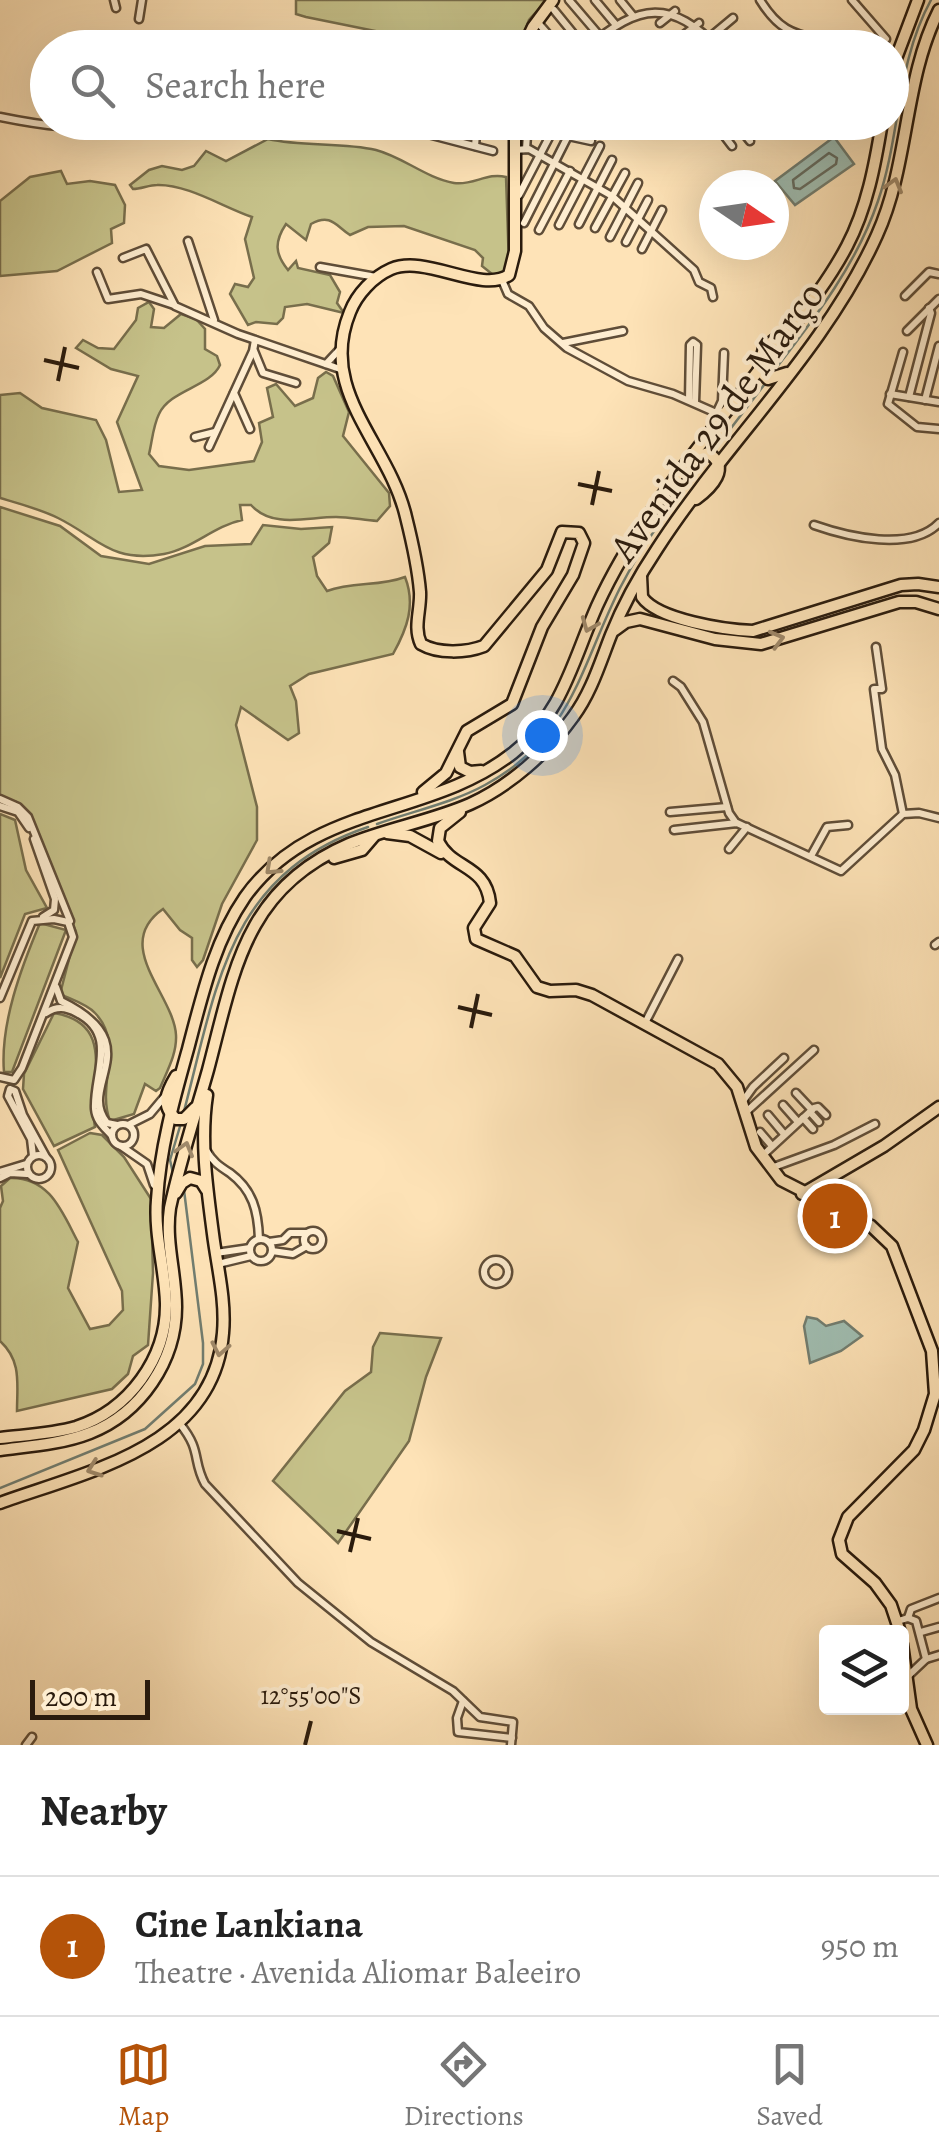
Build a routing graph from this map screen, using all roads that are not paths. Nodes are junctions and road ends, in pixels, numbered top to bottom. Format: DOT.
graph roads {
  1 [pos="142,0"];
  2 [pos="570,0"];
  3 [pos="595,0"];
  4 [pos="620,0"];
  5 [pos="760,0"];
  6 [pos="852,0"];
  7 [pos="916,2"];
  8 [pos="553,5"];
  9 [pos="676,10"];
  10 [pos="939,10"];
  11 [pos="633,16"];
  12 [pos="733,18"];
  13 [pos="139,19"];
  14 [pos="660,23"];
  15 [pos="699,23"];
  16 [pos="616,24"];
  17 [pos="540,25"];
  18 [pos="532,30"];
  19 [pos="544,30"];
  20 [pos="572,30"];
  21 [pos="595,30"];
  22 [pos="608,30"];
  23 [pos="690,30"];
  24 [pos="704,30"];
  25 [pos="718,30"];
  26 [pos="790,30"];
  27 [pos="878,30"];
  28 [pos="906,30"];
  29 [pos="909,113"];
  30 [pos="0,117"];
  31 [pos="30,122"];
  32 [pos="451,140"];
  33 [pos="476,140"];
  34 [pos="519,140"];
  35 [pos="523,140"];
  36 [pos="548,140"];
  37 [pos="566,140"];
  38 [pos="728,140"];
  39 [pos="879,140"];
  40 [pos="904,140"];
  41 [pos="600,146"];
  42 [pos="732,146"];
  43 [pos="475,147"];
  44 [pos="526,148"];
  45 [pos="513,150"];
  46 [pos="493,151"];
  47 [pos="540,155"];
  48 [pos="612,160"];
  49 [pos="554,162"];
  50 [pos="570,171"];
  51 [pos="624,173"];
  52 [pos="584,178"];
  53 [pos="638,184"];
  54 [pos="598,186"];
  55 [pos="519,196"];
  56 [pos="612,196"];
  57 [pos="648,200"];
  58 [pos="625,208"];
  59 [pos="662,210"];
  60 [pos="637,221"];
  61 [pos="524,223"];
  62 [pos="579,224"];
  63 [pos="559,225"];
  64 [pos="595,228"];
  65 [pos="539,230"];
  66 [pos="649,233"];
  67 [pos="610,237"];
  68 [pos="188,240"];
  69 [pos="626,242"];
  70 [pos="642,249"];
  71 [pos="123,258"];
  72 [pos="320,267"];
  73 [pos="98,272"];
  74 [pos="938,273"];
  75 [pos="377,277"];
  76 [pos="502,280"];
  77 [pos="712,292"];
  78 [pos="905,296"];
  79 [pos="935,304"];
  80 [pos="175,306"];
  81 [pos="214,321"];
  82 [pos="623,331"];
  83 [pos="907,331"];
  84 [pos="255,340"];
  85 [pos="561,343"];
  86 [pos="939,346"];
  87 [pos="340,349"];
  88 [pos="254,351"];
  89 [pos="903,352"];
  90 [pos="724,353"];
  91 [pos="326,364"];
  92 [pos="937,366"];
  93 [pos="340,369"];
  94 [pos="759,370"];
  95 [pos="789,372"];
  96 [pos="296,384"];
  97 [pos="233,392"];
  98 [pos="890,394"];
  99 [pos="909,398"];
  100 [pos="926,400"];
  101 [pos="692,401"];
  102 [pos="939,402"];
  103 [pos="719,412"];
  104 [pos="250,429"];
  105 [pos="939,429"];
  106 [pos="216,432"];
  107 [pos="196,436"];
  108 [pos="210,447"];
  109 [pos="689,461"];
  110 [pos="718,464"];
  111 [pos="939,523"];
  112 [pos="814,526"];
  113 [pos="640,575"];
  114 [pos="939,587"];
  115 [pos="939,610"];
  116 [pos="611,635"];
  117 [pos="876,647"];
  118 [pos="673,681"];
  119 [pos="473,725"];
  120 [pos="495,766"];
  121 [pos="484,797"];
  122 [pos="0,803"];
  123 [pos="398,804"];
  124 [pos="728,806"];
  125 [pos="670,812"];
  126 [pos="902,814"];
  127 [pos="354,818"];
  128 [pos="939,818"];
  129 [pos="737,823"];
  130 [pos="848,825"];
  131 [pos="747,827"];
  132 [pos="674,830"];
  133 [pos="378,834"];
  134 [pos="729,849"];
  135 [pos="811,856"];
  136 [pos="467,867"];
  137 [pos="34,920"];
  138 [pos="72,927"];
  139 [pos="678,959"];
  140 [pos="57,979"];
  141 [pos="0,998"];
  142 [pos="222,1016"];
  143 [pos="42,1018"];
  144 [pos="644,1024"];
  145 [pos="190,1038"];
  146 [pos="814,1050"];
  147 [pos="784,1058"];
  148 [pos="22,1068"];
  149 [pos="0,1079"];
  150 [pos="7,1093"];
  151 [pos="796,1093"];
  152 [pos="166,1094"];
  153 [pos="16,1097"];
  154 [pos="199,1101"];
  155 [pos="782,1105"];
  156 [pos="939,1107"];
  157 [pos="743,1108"];
  158 [pos="171,1115"];
  159 [pos="826,1115"];
  160 [pos="768,1116"];
  161 [pos="806,1116"];
  162 [pos="129,1124"];
  163 [pos="875,1124"];
  164 [pos="117,1125"];
  165 [pos="816,1126"];
  166 [pos="760,1132"];
  167 [pos="784,1134"];
  168 [pos="112,1136"];
  169 [pos="121,1146"];
  170 [pos="772,1146"];
  171 [pos="206,1149"];
  172 [pos="46,1157"];
  173 [pos="761,1157"];
  174 [pos="30,1160"];
  175 [pos="220,1167"];
  176 [pos="769,1168"];
  177 [pos="207,1173"];
  178 [pos="29,1174"];
  179 [pos="0,1175"];
  180 [pos="802,1194"];
  181 [pos="209,1200"];
  182 [pos="156,1205"];
  183 [pos="170,1208"];
  184 [pos="307,1233"];
  185 [pos="259,1239"];
  186 [pos="283,1240"];
  187 [pos="271,1246"];
  188 [pos="307,1246"];
  189 [pos="284,1250"];
  190 [pos="251,1252"];
  191 [pos="216,1258"];
  192 [pos="180,1424"];
  193 [pos="0,1438"];
  194 [pos="0,1450"];
  195 [pos="0,1504"];
  196 [pos="939,1598"];
  197 [pos="902,1624"];
  198 [pos="939,1627"];
  199 [pos="921,1632"];
  200 [pos="939,1655"];
  201 [pos="926,1659"];
  202 [pos="909,1675"];
  203 [pos="909,1696"];
  204 [pos="463,1701"];
  205 [pos="32,1737"];
  206 [pos="511,1741"];
  207 [pos="26,1745"];
  208 [pos="928,1745"];
  1 -- 13 [label="street"];
  2 -- 21 [label="street"];
  3 -- 16 [label="street"];
  4 -- 11 [label="street"];
  5 -- 26 [label="street"];
  6 -- 27 [label="street"];
  7 -- 28 [label="main road"];
  8 -- 18 [label="main road"];
  8 -- 20 [label="street"];
  9 -- 11 [label="street"];
  9 -- 14 [label="street"];
  9 -- 15 [label="street"];
  29 -- 10 [label="main road, Avenida 29 de Março, one-way"];
  11 -- 16 [label="street"];
  12 -- 25 [label="street"];
  15 -- 23 [label="street"];
  15 -- 24 [label="street"];
  16 -- 22 [label="street"];
  17 -- 19 [label="street"];
  30 -- 31 [label="street"];
  32 -- 43 [label="street"];
  33 -- 43 [label="street"];
  34 -- 45 [label="main road"];
  35 -- 44 [label="street"];
  36 -- 47 [label="street"];
  37 -- 49 [label="street"];
  38 -- 42 [label="street"];
  39 -- 94 [label="main road, Avenida 29 de Março"];
  95 -- 40 [label="main road, Avenida 29 de Março, one-way"];
  41 -- 52 [label="street"];
  43 -- 46 [label="street"];
  44 -- 45 [label="street"];
  44 -- 47 [label="street"];
  45 -- 76 [label="main road"];
  47 -- 49 [label="street"];
  47 -- 55 [label="street"];
  48 -- 54 [label="street"];
  49 -- 50 [label="street"];
  49 -- 61 [label="street"];
  50 -- 52 [label="street"];
  50 -- 65 [label="street"];
  51 -- 56 [label="street"];
  52 -- 54 [label="street"];
  52 -- 63 [label="street"];
  53 -- 58 [label="street"];
  54 -- 56 [label="street"];
  54 -- 62 [label="street"];
  56 -- 58 [label="street"];
  56 -- 64 [label="street"];
  57 -- 60 [label="street"];
  58 -- 60 [label="street"];
  58 -- 67 [label="street"];
  59 -- 66 [label="street"];
  60 -- 66 [label="street"];
  60 -- 69 [label="street"];
  66 -- 70 [label="street"];
  66 -- 77 [label="street"];
  68 -- 81 [label="street"];
  71 -- 80 [label="street"];
  72 -- 75 [label="street"];
  73 -- 80 [label="street"];
  74 -- 78 [label="street"];
  75 -- 76 [label="main road"];
  75 -- 87 [label="main road"];
  76 -- 85 [label="street"];
  79 -- 83 [label="street"];
  79 -- 99 [label="street"];
  80 -- 81 [label="street"];
  81 -- 84 [label="street"];
  82 -- 85 [label="street"];
  84 -- 88 [label="street"];
  84 -- 91 [label="street"];
  85 -- 101 [label="street"];
  86 -- 92 [label="street"];
  87 -- 91 [label="street"];
  87 -- 93 [label="main road"];
  88 -- 96 [label="street"];
  88 -- 97 [label="street"];
  89 -- 98 [label="street"];
  90 -- 103 [label="street"];
  91 -- 93 [label="street"];
  92 -- 100 [label="street"];
  93 -- 119 [label="main road"];
  94 -- 95 [label="main road"];
  94 -- 103 [label="main road, Avenida 29 de Março"];
  95 -- 110 [label="main road, Avenida 29 de Março"];
  97 -- 104 [label="street"];
  97 -- 106 [label="street"];
  98 -- 99 [label="street"];
  98 -- 105 [label="street"];
  99 -- 100 [label="street"];
  100 -- 102 [label="street"];
  101 -- 101 [label="street"];
  101 -- 103 [label="street"];
  103 -- 109 [label="main road, Avenida 29 de Março"];
  106 -- 107 [label="street"];
  106 -- 108 [label="street"];
  109 -- 110 [label="main road"];
  109 -- 120 [label="main road, Avenida 29 de Março, one-way"];
  110 -- 113 [label="main road, Avenida 29 de Março"];
  111 -- 112 [label="street"];
  113 -- 114 [label="main road"];
  113 -- 116 [label="main road, Avenida 29 de Março"];
  116 -- 115 [label="main road, one-way"];
  116 -- 121 [label="main road, Avenida 29 de Março"];
  117 -- 126 [label="street"];
  118 -- 124 [label="street"];
  119 -- 120 [label="main road"];
  119 -- 123 [label="main road"];
  120 -- 123 [label="main road, Avenida 29 de Março"];
  121 -- 133 [label="main road, Avenida 29 de Março"];
  121 -- 136 [label="main road"];
  122 -- 137 [label="street"];
  122 -- 138 [label="street"];
  123 -- 127 [label="main road, Avenida 29 de Março"];
  124 -- 125 [label="street"];
  124 -- 129 [label="street"];
  126 -- 128 [label="street"];
  126 -- 135 [label="street"];
  127 -- 133 [label="main road"];
  127 -- 145 [label="main road, Avenida 29 de Março, one-way"];
  129 -- 131 [label="street"];
  129 -- 132 [label="street"];
  130 -- 135 [label="street"];
  131 -- 134 [label="street"];
  131 -- 135 [label="street"];
  133 -- 136 [label="main road"];
  133 -- 142 [label="main road, Avenida 29 de Março"];
  136 -- 144 [label="main road"];
  137 -- 138 [label="street"];
  137 -- 141 [label="street"];
  138 -- 140 [label="street"];
  139 -- 144 [label="street"];
  140 -- 143 [label="street"];
  140 -- 164 [label="street"];
  142 -- 154 [label="main road"];
  142 -- 171 [label="main road"];
  143 -- 148 [label="street"];
  143 -- 168 [label="street"];
  144 -- 157 [label="main road"];
  145 -- 152 [label="main road"];
  145 -- 158 [label="main road, Avenida 29 de Março"];
  146 -- 157 [label="street"];
  147 -- 157 [label="street"];
  148 -- 149 [label="street"];
  148 -- 153 [label="street"];
  149 -- 150 [label="street"];
  150 -- 153 [label="street"];
  150 -- 174 [label="street"];
  151 -- 161 [label="street"];
  152 -- 158 [label="main road"];
  152 -- 162 [label="street"];
  153 -- 172 [label="street"];
  154 -- 158 [label="main road"];
  183 -- 154 [label="main road, one-way"];
  155 -- 161 [label="street"];
  156 -- 180 [label="main road"];
  157 -- 173 [label="main road"];
  158 -- 182 [label="main road, Avenida 29 de Março"];
  159 -- 161 [label="street"];
  160 -- 167 [label="street"];
  161 -- 165 [label="street"];
  161 -- 167 [label="street"];
  162 -- 164 [label="street"];
  162 -- 169 [label="street"];
  163 -- 176 [label="street"];
  164 -- 168 [label="street"];
  166 -- 170 [label="street"];
  167 -- 170 [label="street"];
  168 -- 169 [label="street"];
  169 -- 182 [label="street"];
  170 -- 173 [label="street"];
  171 -- 175 [label="street"];
  171 -- 177 [label="main road"];
  172 -- 174 [label="street"];
  172 -- 178 [label="street"];
  173 -- 176 [label="main road"];
  174 -- 178 [label="street"];
  174 -- 179 [label="street"];
  175 -- 177 [label="street"];
  175 -- 185 [label="street"];
  176 -- 180 [label="main road"];
  177 -- 181 [label="main road"];
  178 -- 179 [label="street"];
  180 -- 197 [label="main road"];
  181 -- 183 [label="main road"];
  181 -- 191 [label="main road"];
  182 -- 193 [label="main road, Avenida 29 de Março"];
  183 -- 194 [label="main road"];
  184 -- 186 [label="street"];
  184 -- 188 [label="street"];
  184 -- 188 [label="street"];
  185 -- 187 [label="street"];
  185 -- 190 [label="street"];
  186 -- 187 [label="street"];
  186 -- 189 [label="street"];
  187 -- 189 [label="street"];
  187 -- 190 [label="street"];
  188 -- 189 [label="street"];
  190 -- 191 [label="street"];
  191 -- 192 [label="main road, one-way"];
  192 -- 195 [label="main road, one-way"];
  192 -- 204 [label="street"];
  196 -- 197 [label="street"];
  197 -- 199 [label="street"];
  198 -- 199 [label="street"];
  199 -- 201 [label="street"];
  200 -- 201 [label="street"];
  201 -- 202 [label="street"];
  203 -- 208 [label="main road"];
  204 -- 206 [label="street"];
  204 -- 206 [label="street"];
  205 -- 207 [label="street"];
}
